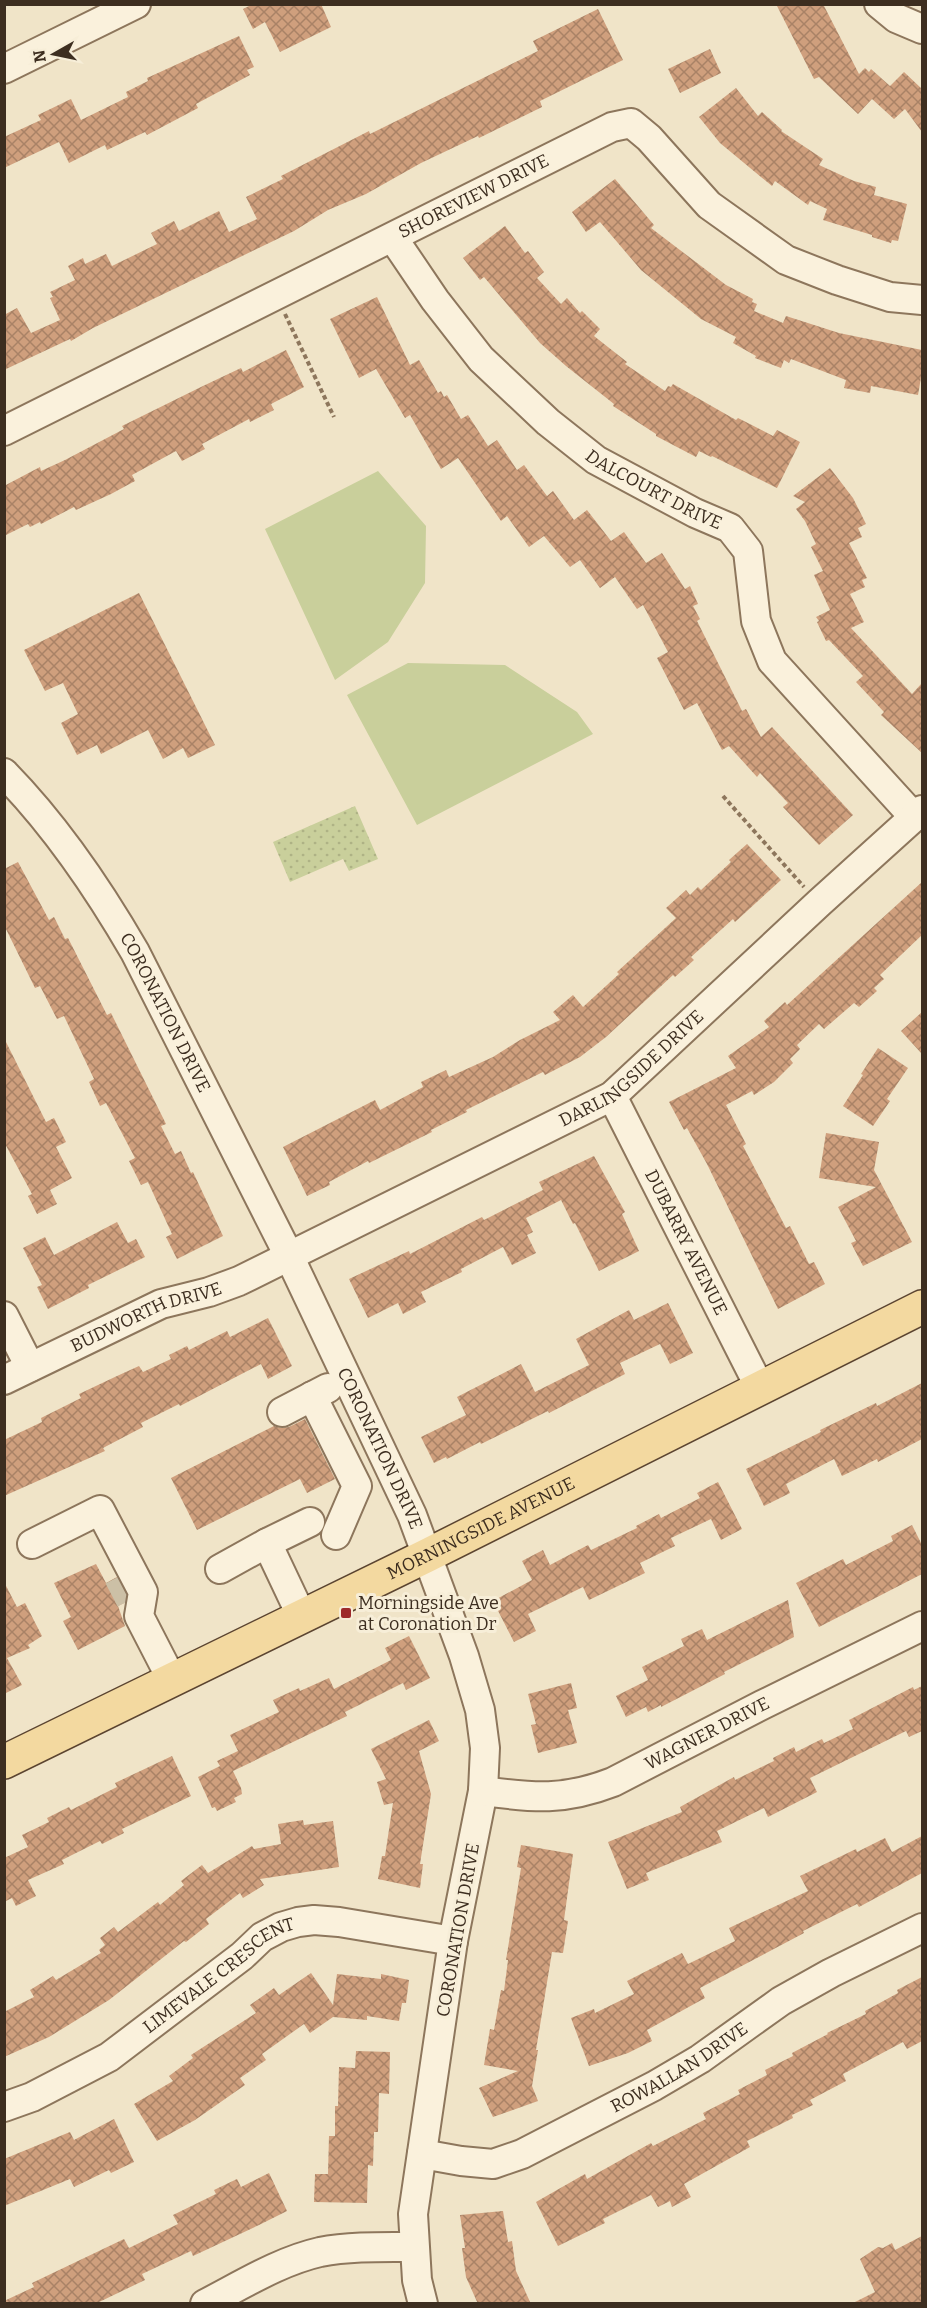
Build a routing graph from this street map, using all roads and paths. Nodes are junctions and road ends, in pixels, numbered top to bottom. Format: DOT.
graph roads {
  1 [pos="136,4"];
  2 [pos="879,4"];
  3 [pos="922,29"];
  4 [pos="4,69"];
  5 [pos="393,238"];
  6 [pos="276,295"];
  7 [pos="922,300"];
  8 [pos="334,417"];
  9 [pos="4,431"];
  10 [pos="4,773"];
  11 [pos="723,796"];
  12 [pos="918,814"];
  13 [pos="819,903"];
  14 [pos="612,1095"];
  15 [pos="290,1258"];
  16 [pos="922,1307"];
  17 [pos="4,1316"];
  18 [pos="30,1367"];
  19 [pos="346,1378"];
  20 [pos="4,1380"];
  21 [pos="760,1388"];
  22 [pos="312,1396"];
  23 [pos="282,1412"];
  24 [pos="388,1467"];
  25 [pos="357,1486"];
  26 [pos="310,1522"];
  27 [pos="336,1535"];
  28 [pos="267,1543"];
  29 [pos="32,1544"];
  30 [pos="118,1544"];
  31 [pos="426,1556"];
  32 [pos="220,1569"];
  33 [pos="129,1598"];
  34 [pos="302,1617"];
  35 [pos="922,1626"];
  36 [pos="172,1680"];
  37 [pos="4,1762"];
  38 [pos="483,1791"];
  39 [pos="922,1928"];
  40 [pos="453,1941"];
  41 [pos="4,2107"];
  42 [pos="422,2154"];
  43 [pos="414,2247"];
  44 [pos="205,2304"];
  45 [pos="423,2304"];
  1 -- 4 [label="street"];
  2 -- 3 [label="street"];
  5 -- 6 [label="street, SHOREVIEW DRIVE"];
  5 -- 7 [label="street, SHOREVIEW DRIVE"];
  5 -- 12 [label="street, DALCOURT DRIVE"];
  6 -- 8 [label="path"];
  6 -- 9 [label="street, SHOREVIEW DRIVE"];
  10 -- 15 [label="street, CORONATION DRIVE"];
  11 -- 13 [label="path"];
  12 -- 13 [label="street, DARLINGSIDE DRIVE"];
  13 -- 14 [label="street, DARLINGSIDE DRIVE"];
  14 -- 15 [label="street, DARLINGSIDE DRIVE"];
  14 -- 21 [label="street, DUBARRY AVENUE"];
  15 -- 18 [label="street, BUDWORTH DRIVE"];
  15 -- 19 [label="street, CORONATION DRIVE"];
  16 -- 21 [label="main road, MORNINGSIDE AVENUE"];
  17 -- 18 [label="street"];
  18 -- 20 [label="street, BUDWORTH DRIVE"];
  19 -- 22 [label="street"];
  19 -- 24 [label="street, CORONATION DRIVE"];
  21 -- 31 [label="main road, MORNINGSIDE AVENUE"];
  22 -- 23 [label="street"];
  22 -- 25 [label="street"];
  24 -- 25 [label="street"];
  24 -- 31 [label="street, CORONATION DRIVE"];
  25 -- 27 [label="street"];
  26 -- 28 [label="street"];
  28 -- 32 [label="street"];
  28 -- 34 [label="street"];
  29 -- 30 [label="street"];
  30 -- 33 [label="street"];
  30 -- 33 [label="street"];
  31 -- 34 [label="main road, MORNINGSIDE AVENUE"];
  31 -- 38 [label="street, CORONATION DRIVE"];
  33 -- 36 [label="street"];
  34 -- 36 [label="main road, MORNINGSIDE AVENUE"];
  35 -- 38 [label="street, WAGNER DRIVE"];
  36 -- 37 [label="main road, MORNINGSIDE AVENUE"];
  38 -- 40 [label="street, CORONATION DRIVE"];
  39 -- 42 [label="street, ROWALLAN DRIVE"];
  40 -- 41 [label="street, LIMEVALE CRESCENT"];
  40 -- 42 [label="street, CORONATION DRIVE"];
  42 -- 43 [label="street, CORONATION DRIVE"];
  43 -- 44 [label="street"];
  43 -- 45 [label="street, CORONATION DRIVE"];
}
